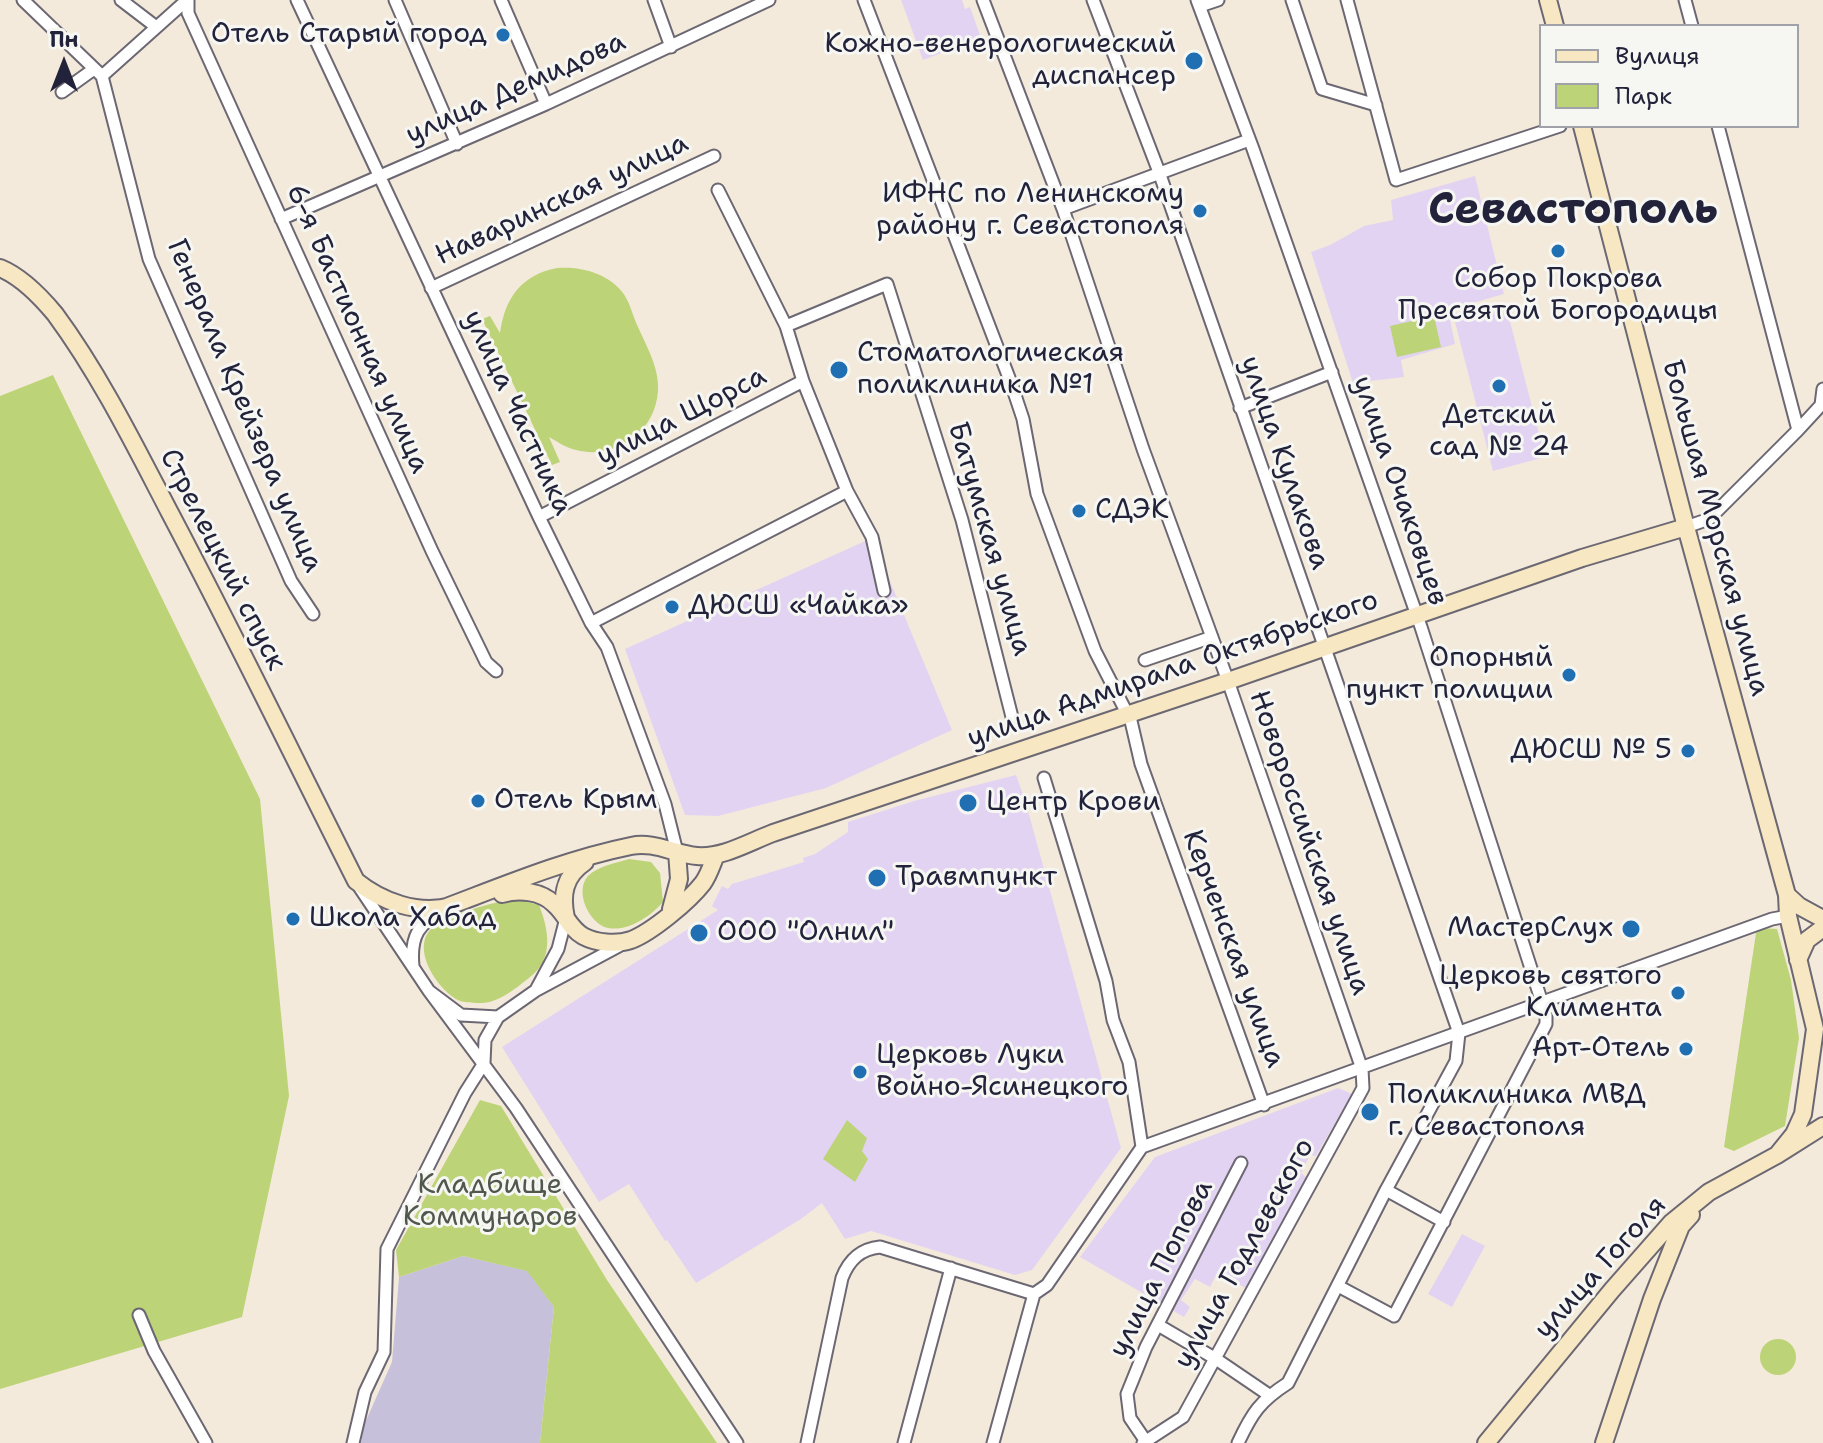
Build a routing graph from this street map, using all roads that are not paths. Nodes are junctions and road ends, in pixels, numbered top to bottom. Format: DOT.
graph roads {
  1 [pos="23,0"];
  2 [pos="121,0"];
  3 [pos="187,0"];
  4 [pos="297,0"];
  5 [pos="395,0"];
  6 [pos="501,0"];
  7 [pos="654,0"];
  8 [pos="769,0"];
  9 [pos="864,0"];
  10 [pos="983,0"];
  11 [pos="1093,0"];
  12 [pos="1218,0"];
  13 [pos="1292,0"];
  14 [pos="1347,0"];
  15 [pos="1548,0"];
  16 [pos="1685,0"];
  17 [pos="1199,3"];
  18 [pos="1554,24"];
  19 [pos="1691,24"];
  20 [pos="155,26"];
  21 [pos="671,47"];
  22 [pos="98,72"];
  23 [pos="62,92"];
  24 [pos="546,104"];
  25 [pos="1376,105"];
  26 [pos="1554,128"];
  27 [pos="1583,128"];
  28 [pos="1719,128"];
  29 [pos="1249,140"];
  30 [pos="457,144"];
  31 [pos="714,156"];
  32 [pos="1159,172"];
  33 [pos="380,176"];
  34 [pos="718,190"];
  35 [pos="1063,209"];
  36 [pos="281,219"];
  37 [pos="0,268"];
  38 [pos="431,288"];
  39 [pos="786,326"];
  40 [pos="1332,372"];
  41 [pos="803,381"];
  42 [pos="1823,389"];
  43 [pos="1240,408"];
  44 [pos="1798,430"];
  45 [pos="847,491"];
  46 [pos="539,517"];
  47 [pos="1686,527"];
  48 [pos="884,591"];
  49 [pos="313,614"];
  50 [pos="1417,615"];
  51 [pos="591,623"];
  52 [pos="1212,637"];
  53 [pos="1324,647"];
  54 [pos="1145,660"];
  55 [pos="496,671"];
  56 [pos="1228,681"];
  57 [pos="1129,715"];
  58 [pos="1012,717"];
  59 [pos="1044,778"];
  60 [pos="677,852"];
  61 [pos="716,855"];
  62 [pos="593,857"];
  63 [pos="356,881"];
  64 [pos="1787,895"];
  65 [pos="444,908"];
  66 [pos="1788,916"];
  67 [pos="566,918"];
  68 [pos="666,918"];
  69 [pos="1823,919"];
  70 [pos="1823,928"];
  71 [pos="631,940"];
  72 [pos="1798,962"];
  73 [pos="414,970"];
  74 [pos="429,991"];
  75 [pos="535,991"];
  76 [pos="1808,1001"];
  77 [pos="1542,1002"];
  78 [pos="1823,1016"];
  79 [pos="498,1017"];
  80 [pos="1459,1033"];
  81 [pos="484,1063"];
  82 [pos="1362,1069"];
  83 [pos="1264,1105"];
  84 [pos="1823,1126"];
  85 [pos="1142,1147"];
  86 [pos="1777,1155"];
  87 [pos="1241,1163"];
  88 [pos="1386,1190"];
  89 [pos="1709,1192"];
  90 [pos="1444,1222"];
  91 [pos="951,1268"];
  92 [pos="1338,1286"];
  93 [pos="1034,1294"];
  94 [pos="139,1315"];
  95 [pos="1158,1325"];
  96 [pos="1216,1359"];
  97 [pos="1269,1395"];
  98 [pos="1144,1441"];
  99 [pos="206,1443"];
  100 [pos="353,1443"];
  101 [pos="737,1443"];
  102 [pos="807,1443"];
  103 [pos="904,1443"];
  104 [pos="993,1443"];
  105 [pos="1238,1443"];
  106 [pos="1486,1443"];
  107 [pos="1604,1443"];
  1 -- 22 [label="street"];
  2 -- 20 [label="street"];
  3 -- 20 [label="street"];
  3 -- 36 [label="street, 6-я Бастионная улица"];
  4 -- 33 [label="street, улица Частника"];
  5 -- 30 [label="street"];
  6 -- 24 [label="street"];
  7 -- 21 [label="street"];
  8 -- 21 [label="street, улица Демидова"];
  9 -- 57 [label="street, Керченская улица"];
  10 -- 35 [label="street, Новороссийская улица"];
  11 -- 32 [label="street, улица Кулакова"];
  12 -- 17 [label="street"];
  13 -- 25 [label="street"];
  14 -- 25 [label="street"];
  15 -- 18 [label="main road"];
  16 -- 19 [label="street"];
  17 -- 29 [label="street, улица Очаковцев"];
  20 -- 22 [label="street"];
  21 -- 24 [label="street, улица Демидова"];
  22 -- 23 [label="street"];
  22 -- 49 [label="street, Генерала Крейзера улица"];
  24 -- 30 [label="street, улица Демидова"];
  25 -- 26 [label="street"];
  27 -- 47 [label="main road, Большая Морская улица"];
  28 -- 44 [label="street"];
  29 -- 32 [label="street"];
  29 -- 40 [label="street, улица Очаковцев"];
  30 -- 33 [label="street, улица Демидова"];
  31 -- 38 [label="street, Наваринская улица"];
  32 -- 35 [label="street"];
  32 -- 43 [label="street, улица Кулакова"];
  33 -- 36 [label="street, улица Демидова"];
  33 -- 38 [label="street, улица Частника"];
  34 -- 39 [label="street"];
  35 -- 52 [label="street, Новороссийская улица"];
  36 -- 55 [label="street, 6-я Бастионная улица"];
  37 -- 63 [label="main road, Стрелецкий спуск"];
  38 -- 46 [label="street, улица Частника"];
  39 -- 41 [label="street"];
  39 -- 58 [label="street, Батумская улица"];
  40 -- 43 [label="street"];
  40 -- 50 [label="street, улица Очаковцев"];
  41 -- 45 [label="street"];
  41 -- 46 [label="street, улица Щорса"];
  42 -- 44 [label="street"];
  43 -- 53 [label="street, улица Кулакова"];
  44 -- 47 [label="street"];
  45 -- 48 [label="street"];
  45 -- 51 [label="street"];
  46 -- 51 [label="street, улица Частника"];
  47 -- 50 [label="main road, улица Адмирала Октябрьского"];
  47 -- 64 [label="main road, Большая Морская улица"];
  50 -- 53 [label="main road, улица Адмирала Октябрьского"];
  50 -- 77 [label="street, улица Очаковцев"];
  51 -- 60 [label="street, улица Частника"];
  52 -- 54 [label="street"];
  52 -- 56 [label="street, Новороссийская улица"];
  53 -- 56 [label="main road, улица Адмирала Октябрьского"];
  53 -- 80 [label="street, улица Кулакова"];
  56 -- 57 [label="main road, улица Адмирала Октябрьского"];
  56 -- 82 [label="street, Новороссийская улица"];
  57 -- 61 [label="main road, улица Адмирала Октябрьского"];
  57 -- 83 [label="street, Керченская улица"];
  59 -- 85 [label="street"];
  60 -- 61 [label="main road, улица Адмирала Октябрьского"];
  60 -- 62 [label="main road"];
  60 -- 68 [label="main road"];
  61 -- 68 [label="main road"];
  62 -- 65 [label="main road"];
  62 -- 67 [label="main road"];
  63 -- 65 [label="main road, Стрелецкий спуск"];
  63 -- 73 [label="street"];
  64 -- 66 [label="main road, Большая Морская улица"];
  64 -- 69 [label="main road"];
  65 -- 67 [label="main road"];
  65 -- 73 [label="street"];
  66 -- 72 [label="main road, Большая Морская улица"];
  66 -- 77 [label="street"];
  67 -- 71 [label="main road"];
  67 -- 75 [label="street"];
  68 -- 71 [label="main road"];
  70 -- 72 [label="main road"];
  71 -- 75 [label="street"];
  72 -- 76 [label="main road, Большая Морская улица"];
  73 -- 74 [label="street"];
  74 -- 79 [label="street"];
  74 -- 81 [label="street"];
  75 -- 79 [label="street"];
  76 -- 78 [label="main road"];
  76 -- 86 [label="main road, Большая Морская улица"];
  77 -- 80 [label="street"];
  77 -- 90 [label="street"];
  79 -- 81 [label="street"];
  80 -- 82 [label="street"];
  80 -- 88 [label="street"];
  81 -- 100 [label="street"];
  81 -- 101 [label="street"];
  82 -- 83 [label="street"];
  82 -- 96 [label="street, улица Годлевского"];
  83 -- 85 [label="street"];
  84 -- 86 [label="main road, улица Гоголя"];
  85 -- 93 [label="street"];
  86 -- 89 [label="main road, улица Гоголя"];
  87 -- 95 [label="street, улица Попова"];
  88 -- 90 [label="street"];
  88 -- 92 [label="street"];
  89 -- 106 [label="main road, улица Гоголя"];
  89 -- 107 [label="main road"];
  90 -- 92 [label="street"];
  91 -- 93 [label="street"];
  91 -- 102 [label="street"];
  91 -- 103 [label="street"];
  92 -- 97 [label="street"];
  93 -- 104 [label="street"];
  94 -- 99 [label="street"];
  95 -- 96 [label="street"];
  95 -- 98 [label="street, улица Попова"];
  96 -- 97 [label="street"];
  96 -- 98 [label="street, улица Годлевского"];
  97 -- 105 [label="street"];
}
